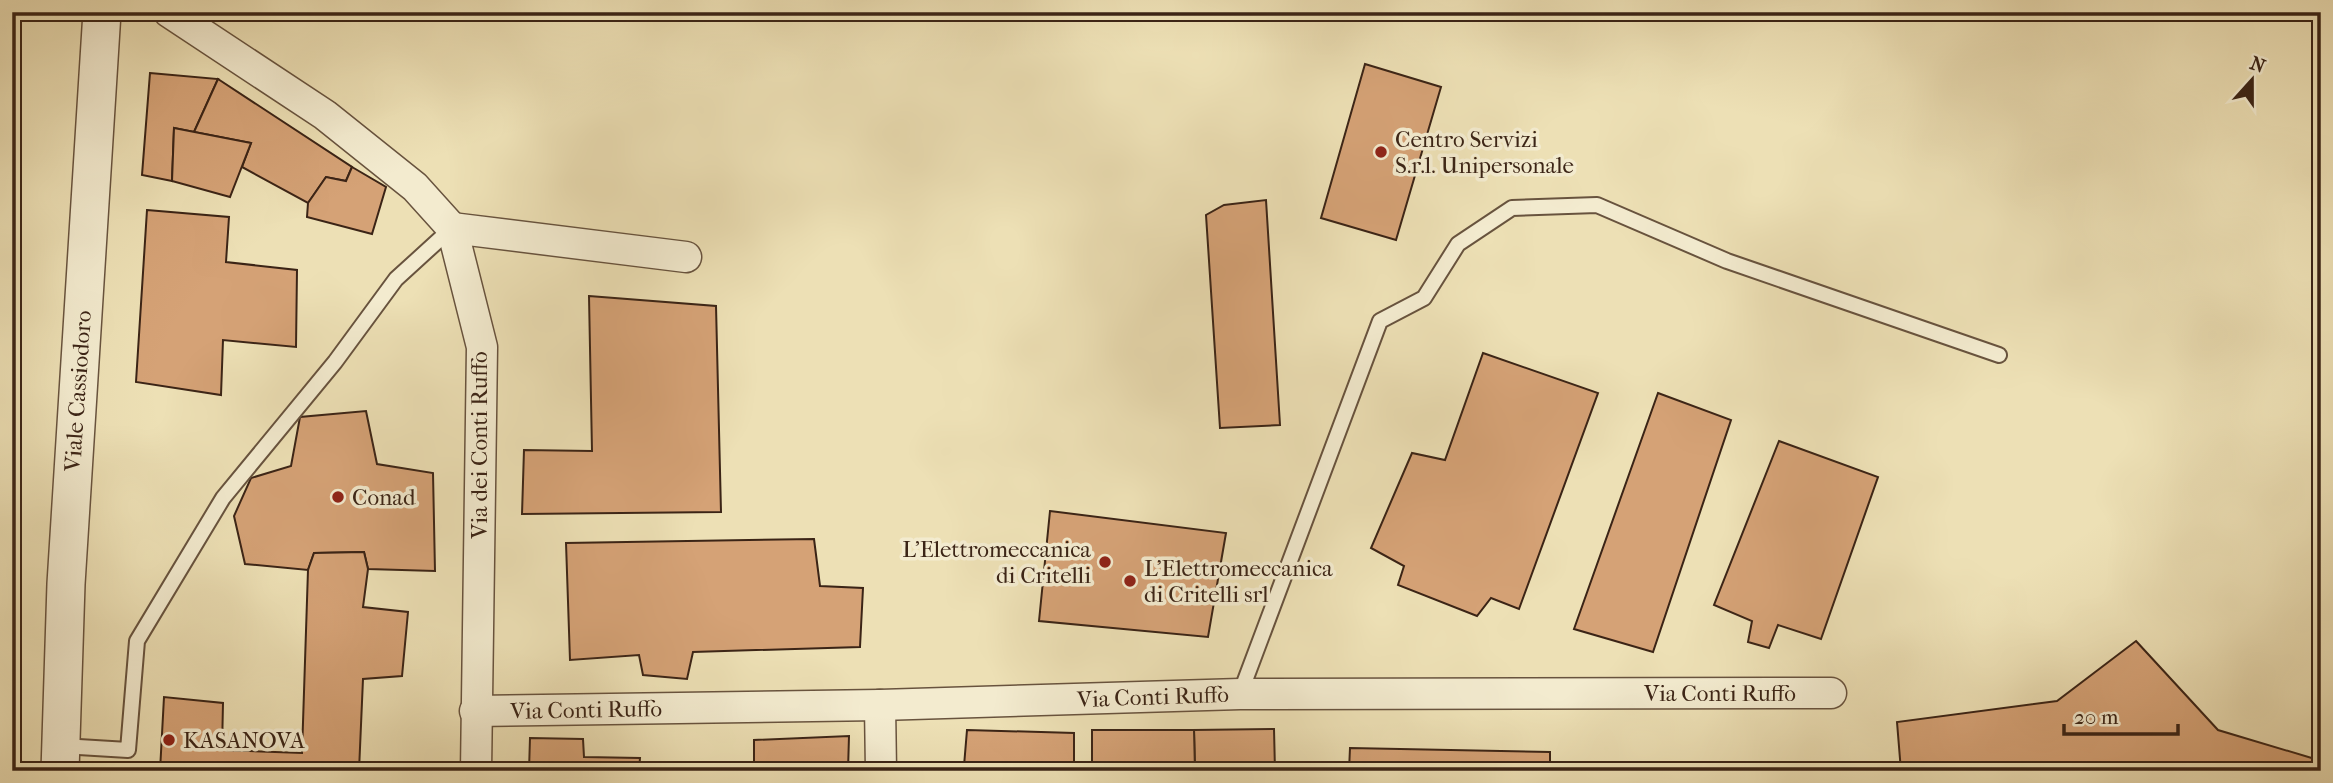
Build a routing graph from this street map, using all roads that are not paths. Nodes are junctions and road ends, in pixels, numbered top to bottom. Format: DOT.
graph roads {
  1 [pos="102,12"];
  2 [pos="169,12"];
  3 [pos="452,228"];
  4 [pos="686,257"];
  5 [pos="1999,355"];
  6 [pos="1831,693"];
  7 [pos="1240,694"];
  8 [pos="880,705"];
  9 [pos="475,711"];
  10 [pos="61,758"];
  11 [pos="476,771"];
  12 [pos="881,771"];
  1 -- 10 [label="street, Viale Cassiodoro"];
  2 -- 3 [label="street, Via dei Conti Ruffo"];
  3 -- 4 [label="street"];
  3 -- 9 [label="street, Via dei Conti Ruffo"];
  3 -- 10 [label="lane"];
  5 -- 7 [label="lane"];
  6 -- 7 [label="street, Via Conti Ruffo"];
  7 -- 8 [label="street, Via Conti Ruffo"];
  8 -- 9 [label="street, Via Conti Ruffo"];
  8 -- 12 [label="street"];
  9 -- 11 [label="street, Via dei Conti Ruffo"];
}
